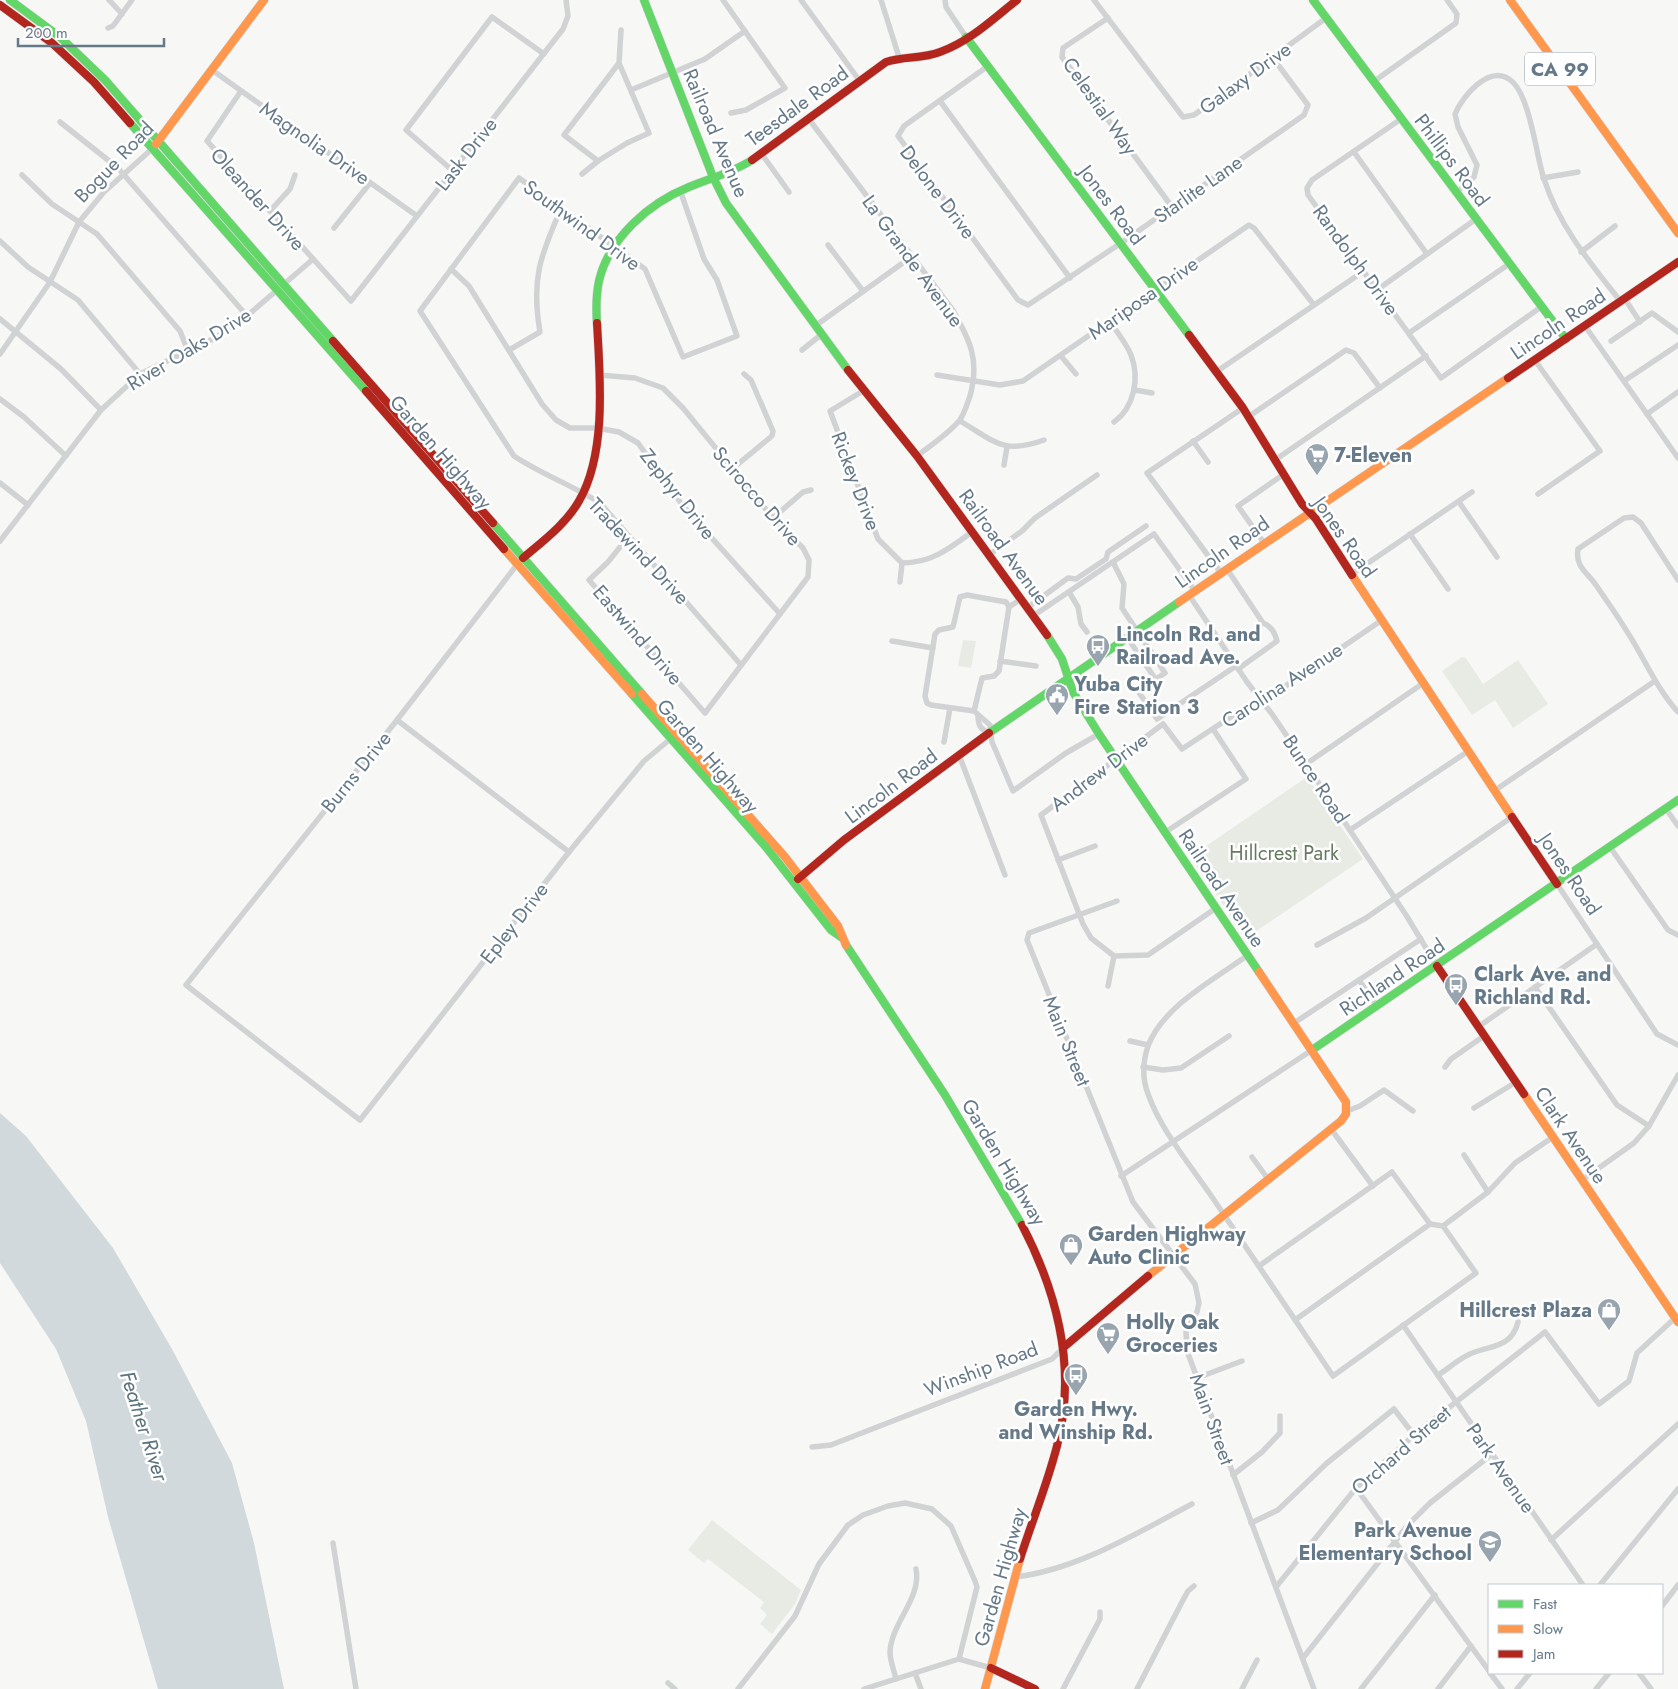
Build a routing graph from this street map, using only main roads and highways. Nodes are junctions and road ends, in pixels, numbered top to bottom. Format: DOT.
graph roads {
  1 [pos="10,0"];
  2 [pos="264,0"];
  3 [pos="644,0"];
  4 [pos="1017,0"];
  5 [pos="1313,0"];
  6 [pos="1510,0"];
  7 [pos="0,5"];
  8 [pos="52,29"];
  9 [pos="45,37"];
  10 [pos="966,37"];
  11 [pos="159,140"];
  12 [pos="153,148"];
  13 [pos="713,177"];
  14 [pos="1678,234"];
  15 [pos="1678,262"];
  16 [pos="1566,339"];
  17 [pos="1309,512"];
  18 [pos="520,560"];
  19 [pos="1068,676"];
  20 [pos="1678,800"];
  21 [pos="798,879"];
  22 [pos="1557,884"];
  23 [pos="1437,966"];
  24 [pos="1312,1050"];
  25 [pos="1347,1111"];
  26 [pos="1677,1320"];
  27 [pos="1064,1347"];
  28 [pos="991,1668"];
  29 [pos="985,1689"];
  30 [pos="1035,1689"];
  1 -- 8 [label="main road, Garden Highway"];
  2 -- 11 [label="main road, Bogue Road"];
  3 -- 13 [label="main road, Railroad Avenue"];
  4 -- 10 [label="main road"];
  5 -- 16 [label="main road, Phillips Road"];
  6 -- 14 [label="main road, CA 99"];
  7 -- 9 [label="main road, Garden Highway"];
  8 -- 9 [label="main road"];
  8 -- 11 [label="main road, Garden Highway"];
  9 -- 12 [label="main road, Garden Highway"];
  10 -- 13 [label="main road, Teesdale Road"];
  10 -- 17 [label="main road, Jones Road"];
  11 -- 12 [label="main road, Bogue Road"];
  11 -- 18 [label="main road, Garden Highway"];
  12 -- 18 [label="main road, Garden Highway"];
  13 -- 18 [label="main road, Teesdale Road"];
  13 -- 19 [label="main road, Railroad Avenue"];
  15 -- 16 [label="main road, Lincoln Road"];
  16 -- 17 [label="main road, Lincoln Road"];
  17 -- 19 [label="main road, Lincoln Road"];
  17 -- 22 [label="main road, Jones Road"];
  18 -- 21 [label="main road, Garden Highway"];
  19 -- 21 [label="main road, Lincoln Road"];
  19 -- 24 [label="main road, Railroad Avenue"];
  20 -- 22 [label="main road, Richland Road"];
  21 -- 27 [label="main road, Garden Highway"];
  22 -- 23 [label="main road, Richland Road"];
  23 -- 24 [label="main road, Richland Road"];
  23 -- 26 [label="main road, Clark Avenue"];
  24 -- 25 [label="main road, Railroad Avenue"];
  25 -- 27 [label="main road, Winship Road"];
  27 -- 28 [label="main road, Garden Highway"];
  28 -- 29 [label="main road, Garden Highway"];
  28 -- 30 [label="main road"];
}
